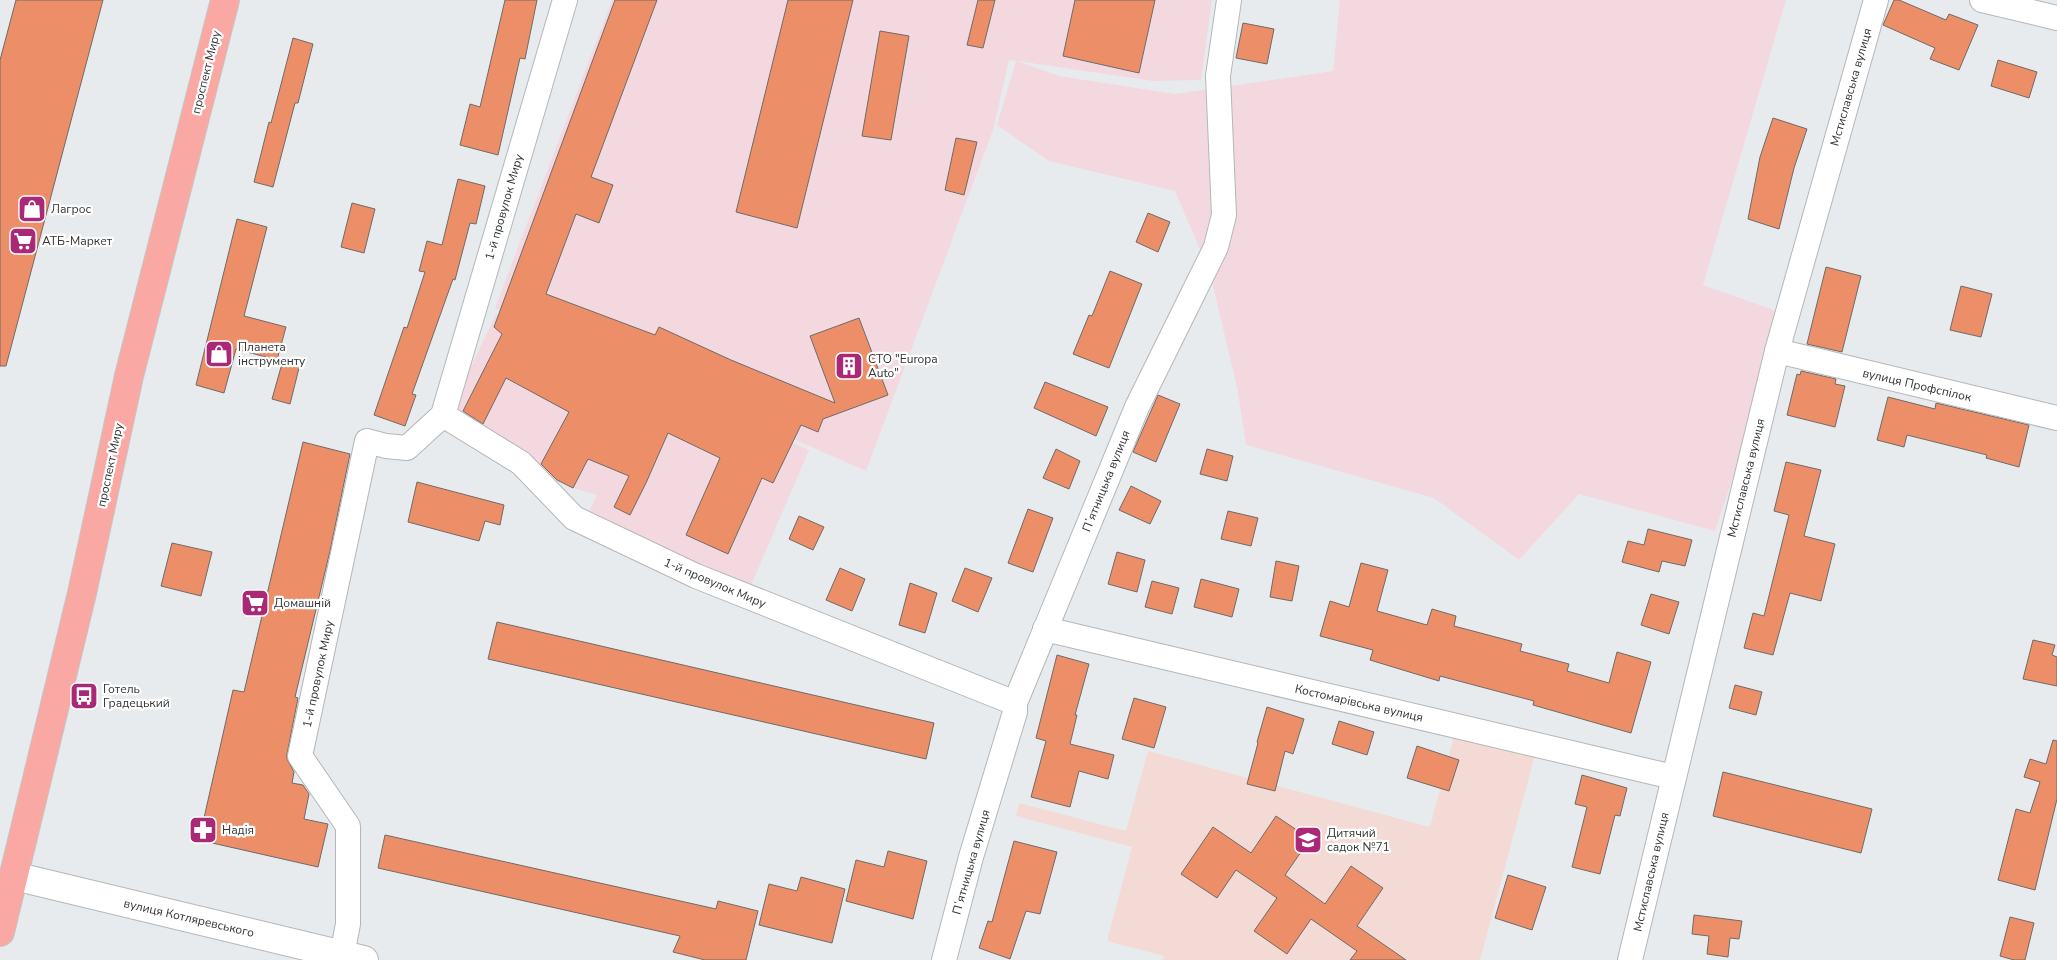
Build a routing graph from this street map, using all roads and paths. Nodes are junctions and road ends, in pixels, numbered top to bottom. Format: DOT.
graph roads {
  1 [pos="225,0"];
  2 [pos="565,0"];
  3 [pos="1229,0"];
  4 [pos="1876,0"];
  5 [pos="1982,0"];
  6 [pos="2057,18"];
  7 [pos="1777,351"];
  8 [pos="443,415"];
  9 [pos="2057,418"];
  10 [pos="1045,629"];
  11 [pos="1015,702"];
  12 [pos="1673,776"];
  13 [pos="14,876"];
  14 [pos="0,932"];
  15 [pos="353,957"];
  16 [pos="944,960"];
  17 [pos="1630,960"];
  1 -- 13 [label="main road, проспект Миру"];
  2 -- 8 [label="street, 1-й провулок Миру"];
  3 -- 10 [label="street, Пʼятницька вулиця"];
  4 -- 7 [label="street, Мстиславська вулиця"];
  5 -- 6 [label="street"];
  7 -- 9 [label="street, вулиця Профспілок"];
  7 -- 12 [label="street, Мстиславська вулиця"];
  8 -- 11 [label="street, 1-й провулок Миру"];
  8 -- 15 [label="street, 1-й провулок Миру"];
  10 -- 11 [label="street, Пʼятницька вулиця"];
  10 -- 12 [label="street, Костомарівська вулиця"];
  11 -- 16 [label="street, Пʼятницька вулиця"];
  12 -- 17 [label="street, Мстиславська вулиця"];
  13 -- 14 [label="main road, проспект Миру"];
  13 -- 15 [label="street, вулиця Котляревського"];
}
